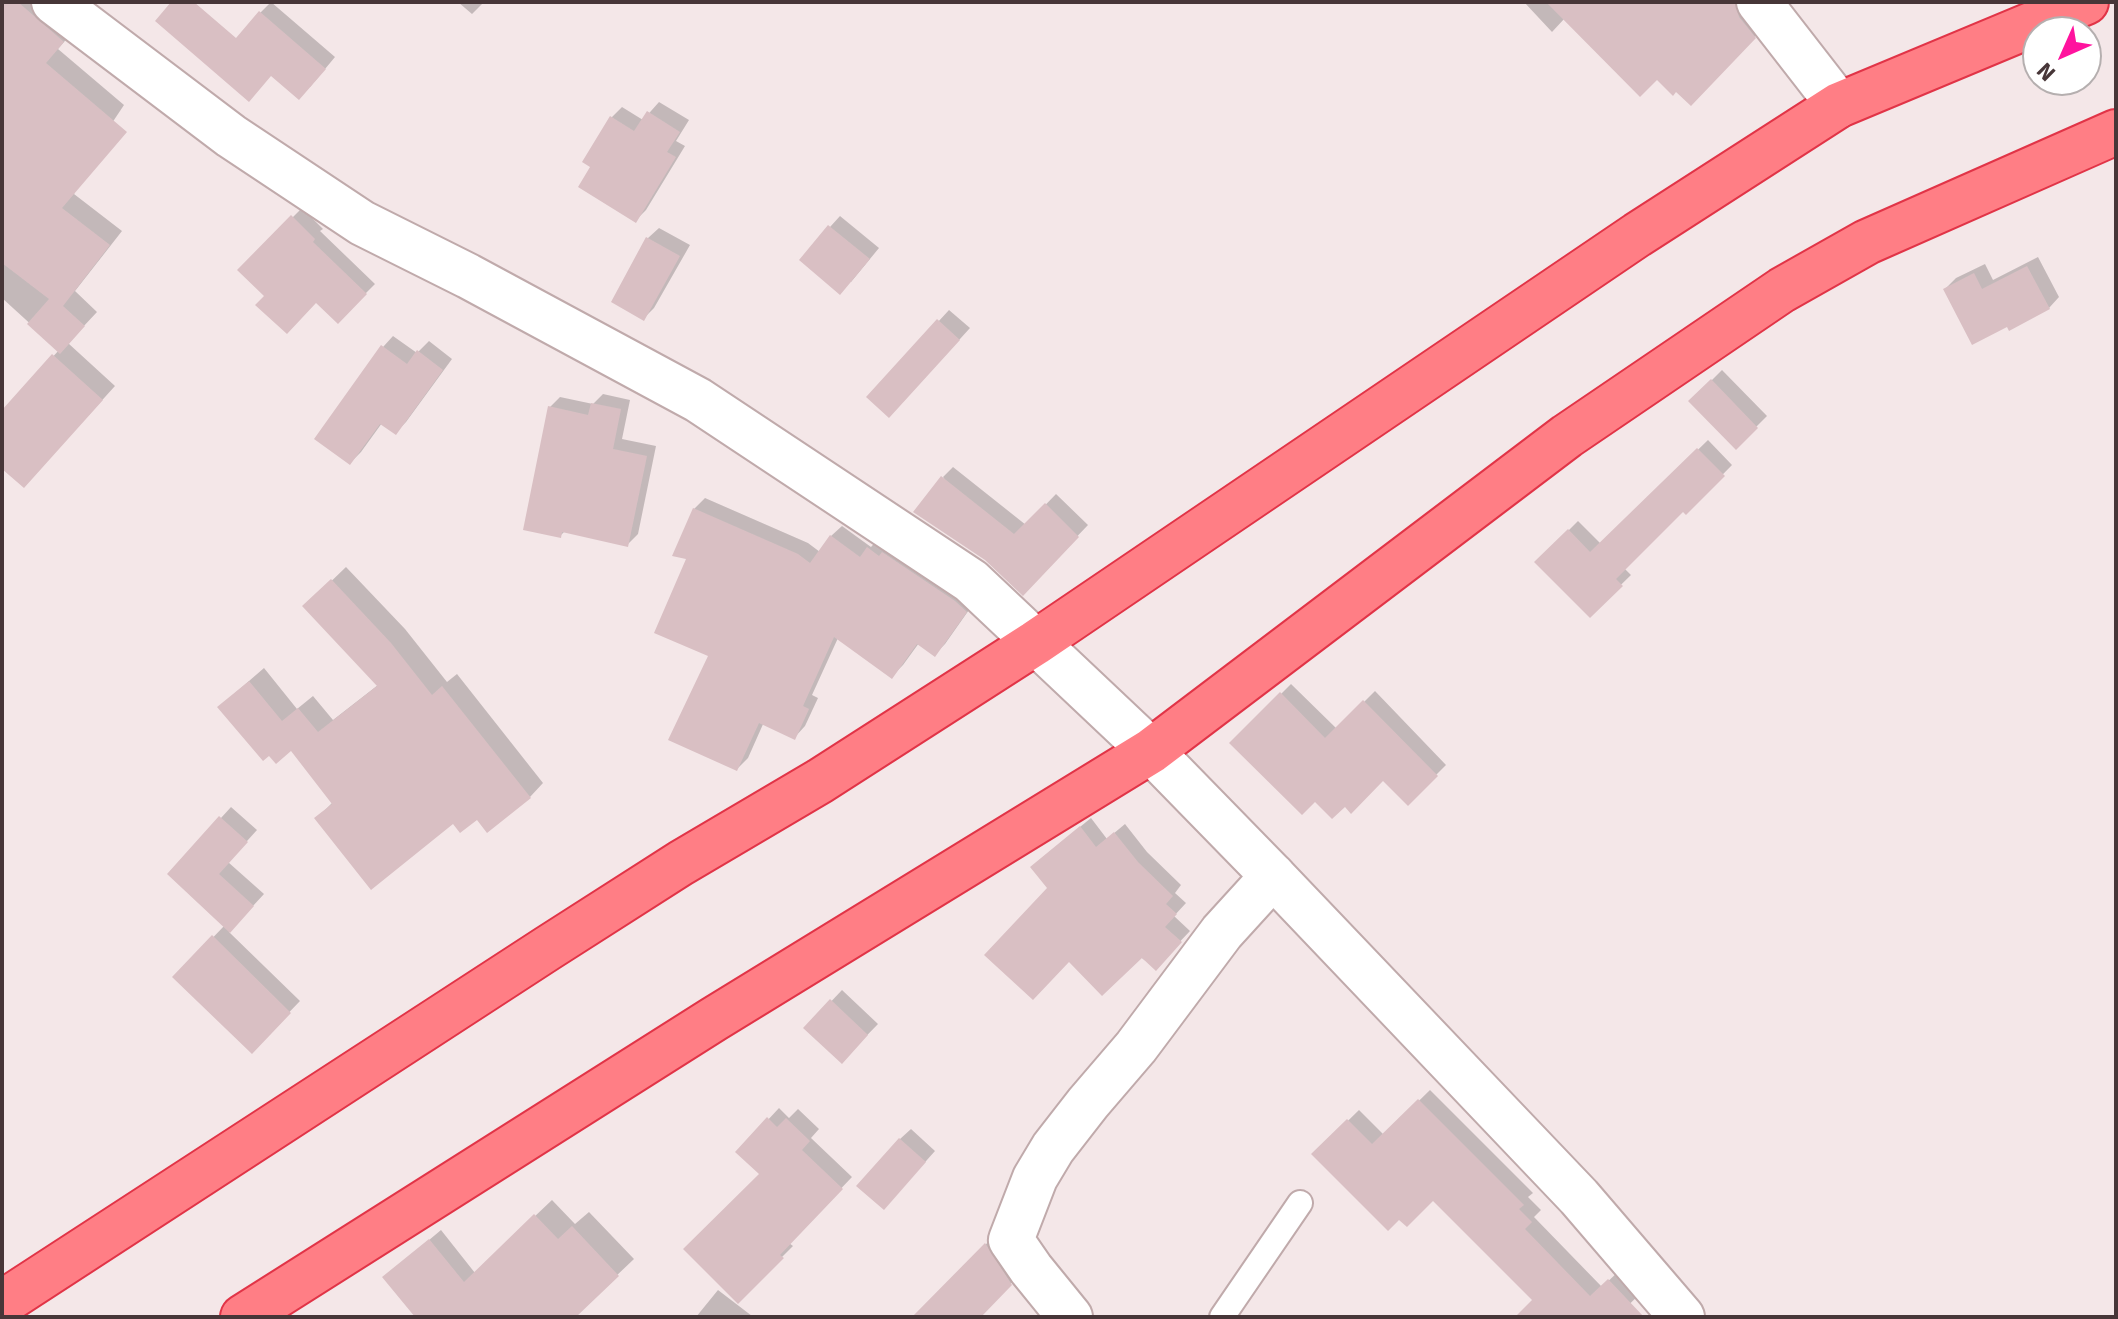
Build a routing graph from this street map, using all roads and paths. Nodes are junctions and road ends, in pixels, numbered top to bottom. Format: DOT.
graph roads {
  1 [pos="54,2"];
  2 [pos="1759,2"];
  3 [pos="2086,2"];
  4 [pos="1839,105"];
  5 [pos="2116,132"];
  6 [pos="1035,643"];
  7 [pos="1151,751"];
  8 [pos="1273,876"];
  9 [pos="1300,1203"];
  10 [pos="2,1303"];
  11 [pos="243,1317"];
  12 [pos="1070,1317"];
  13 [pos="1222,1317"];
  14 [pos="1682,1317"];
  1 -- 6 [label="street"];
  2 -- 4 [label="street"];
  3 -- 4 [label="highway"];
  4 -- 6 [label="highway"];
  5 -- 7 [label="highway"];
  6 -- 7 [label="street"];
  6 -- 10 [label="highway"];
  7 -- 8 [label="street"];
  7 -- 11 [label="highway"];
  8 -- 12 [label="street"];
  8 -- 14 [label="street"];
  9 -- 13 [label="lane"];
}
